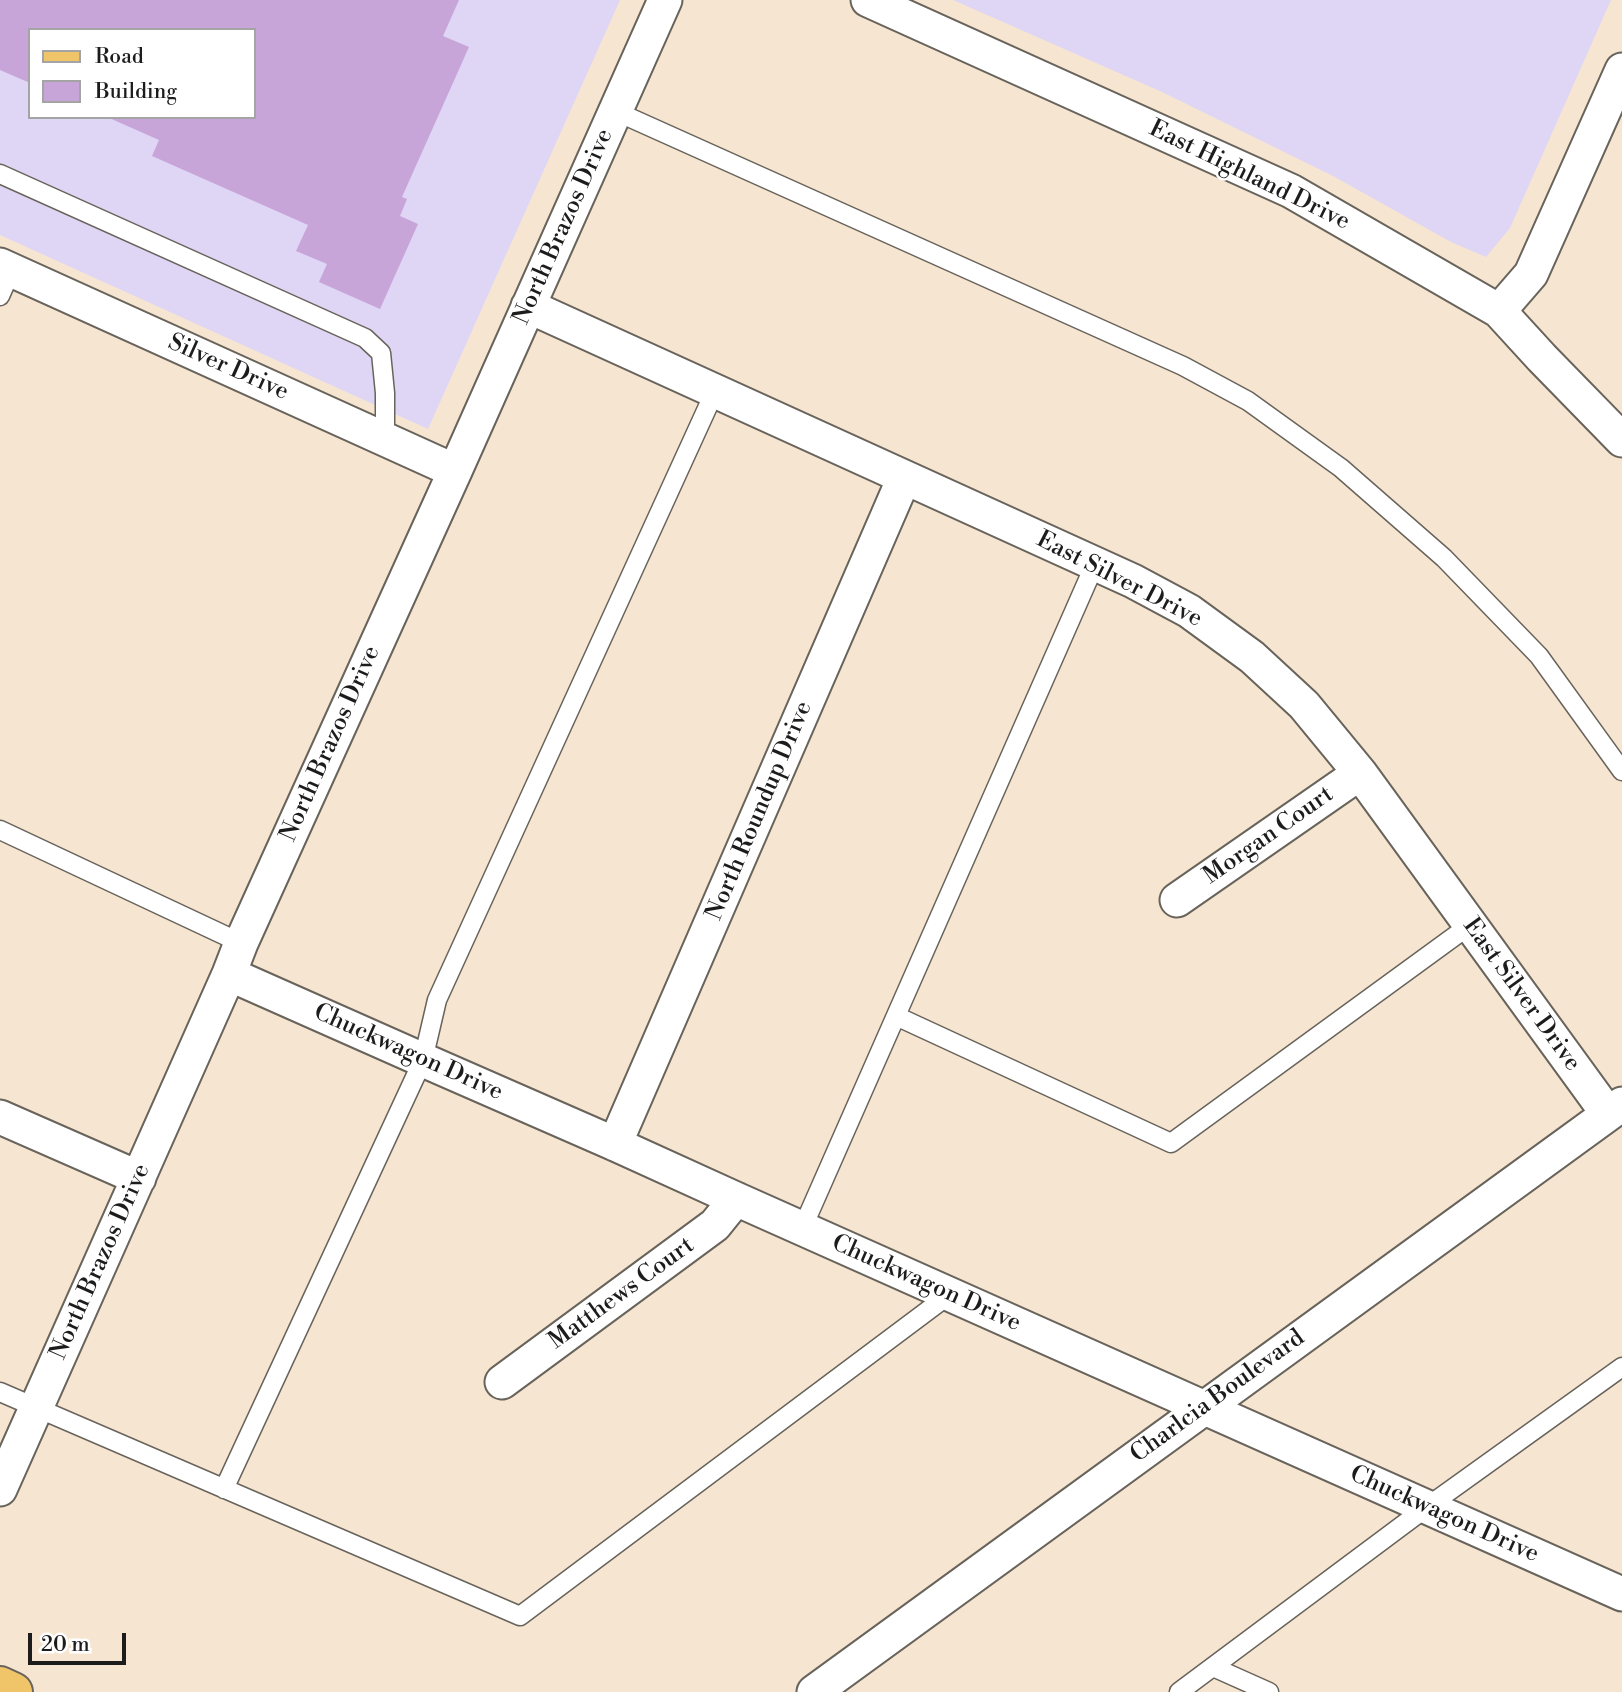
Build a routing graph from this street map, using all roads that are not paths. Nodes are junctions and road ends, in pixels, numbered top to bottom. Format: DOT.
graph roads {
  1 [pos="665,0"];
  2 [pos="868,0"];
  3 [pos="1619,85"];
  4 [pos="615,111"];
  5 [pos="0,174"];
  6 [pos="4,277"];
  7 [pos="528,306"];
  8 [pos="1500,312"];
  9 [pos="715,391"];
  10 [pos="384,438"];
  11 [pos="1622,440"];
  12 [pos="455,471"];
  13 [pos="904,478"];
  14 [pos="1095,564"];
  15 [pos="1622,771"];
  16 [pos="1360,773"];
  17 [pos="0,830"];
  18 [pos="1177,900"];
  19 [pos="1470,925"];
  20 [pos="241,943"];
  21 [pos="229,974"];
  22 [pos="896,1016"];
  23 [pos="423,1060"];
  24 [pos="1615,1109"];
  25 [pos="0,1117"];
  26 [pos="615,1144"];
  27 [pos="139,1178"];
  28 [pos="736,1199"];
  29 [pos="802,1229"];
  30 [pos="950,1294"];
  31 [pos="1622,1367"];
  32 [pos="502,1382"];
  33 [pos="0,1392"];
  34 [pos="36,1408"];
  35 [pos="1203,1408"];
  36 [pos="0,1489"];
  37 [pos="224,1489"];
  38 [pos="1427,1507"];
  39 [pos="1622,1594"];
  40 [pos="1213,1667"];
  41 [pos="0,1686"];
  42 [pos="13,1692"];
  43 [pos="814,1692"];
  44 [pos="1179,1692"];
  45 [pos="1269,1692"];
  1 -- 4 [label="street, North Brazos Drive"];
  2 -- 8 [label="street, East Highland Drive"];
  3 -- 8 [label="street"];
  4 -- 7 [label="street, North Brazos Drive"];
  4 -- 15 [label="lane"];
  5 -- 10 [label="lane"];
  6 -- 10 [label="street, Silver Drive"];
  7 -- 9 [label="street, East Silver Drive"];
  7 -- 12 [label="street, North Brazos Drive"];
  8 -- 11 [label="street, East Highland Drive"];
  9 -- 13 [label="street, East Silver Drive"];
  9 -- 23 [label="lane"];
  10 -- 12 [label="street, Silver Drive"];
  12 -- 20 [label="street, North Brazos Drive"];
  13 -- 14 [label="street, East Silver Drive"];
  13 -- 26 [label="street, North Roundup Drive"];
  14 -- 16 [label="street, East Silver Drive"];
  14 -- 22 [label="lane"];
  16 -- 18 [label="street, Morgan Court"];
  16 -- 19 [label="street, East Silver Drive"];
  17 -- 20 [label="lane"];
  19 -- 22 [label="lane"];
  19 -- 24 [label="street, East Silver Drive"];
  20 -- 21 [label="street, North Brazos Drive"];
  21 -- 23 [label="street, Chuckwagon Drive"];
  21 -- 27 [label="street, North Brazos Drive"];
  22 -- 29 [label="lane"];
  23 -- 26 [label="street, Chuckwagon Drive"];
  23 -- 37 [label="lane"];
  24 -- 35 [label="street, Charlcia Boulevard"];
  25 -- 27 [label="street"];
  26 -- 28 [label="street, Chuckwagon Drive"];
  27 -- 34 [label="street, North Brazos Drive"];
  28 -- 29 [label="street, Chuckwagon Drive"];
  28 -- 32 [label="street, Matthews Court"];
  29 -- 30 [label="street, Chuckwagon Drive"];
  30 -- 35 [label="street, Chuckwagon Drive"];
  30 -- 37 [label="lane"];
  31 -- 38 [label="lane"];
  33 -- 34 [label="lane"];
  34 -- 36 [label="street, North Brazos Drive"];
  34 -- 37 [label="lane"];
  35 -- 38 [label="street, Chuckwagon Drive"];
  35 -- 43 [label="street, Charlcia Boulevard"];
  38 -- 39 [label="street, Chuckwagon Drive"];
  38 -- 40 [label="lane"];
  40 -- 44 [label="lane"];
  40 -- 45 [label="lane"];
  41 -- 42 [label="main road"];
}
